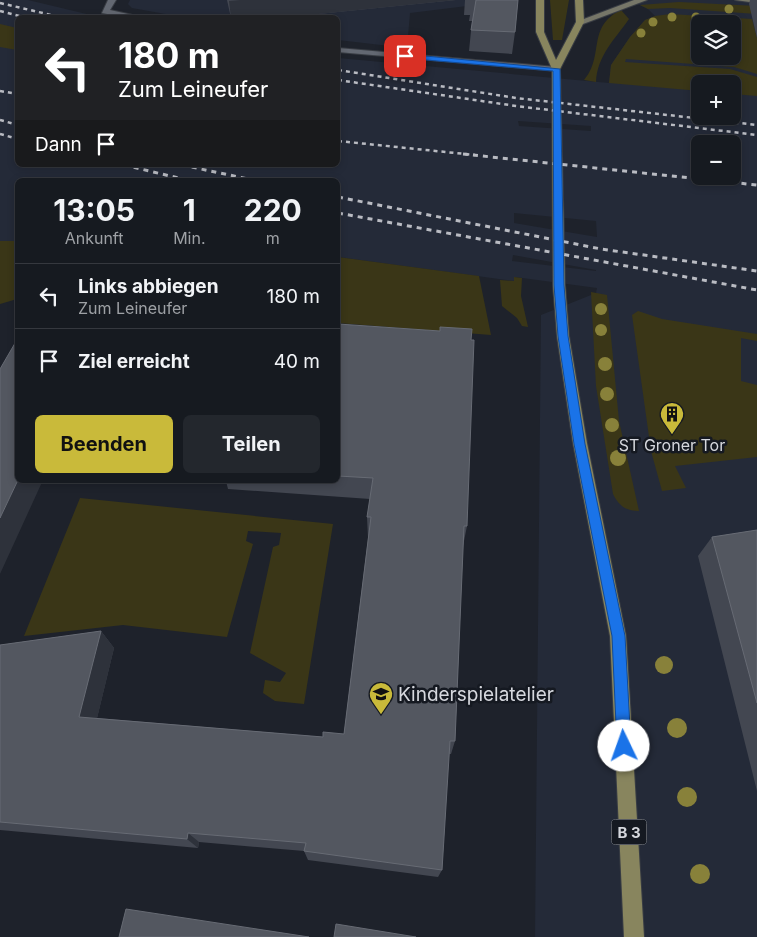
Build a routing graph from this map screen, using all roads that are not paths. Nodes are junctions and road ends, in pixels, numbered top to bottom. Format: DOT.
graph roads {
  1 [pos="112,0"];
  2 [pos="540,0"];
  3 [pos="579,0"];
  4 [pos="643,0"];
  5 [pos="740,0"];
  6 [pos="757,1"];
  7 [pos="127,15"];
  8 [pos="580,22"];
  9 [pos="340,50"];
  10 [pos="556,69"];
  11 [pos="634,937"];
  1 -- 7 [label="street"];
  2 -- 10 [label="main road, B 3"];
  3 -- 8 [label="main road, B 3"];
  4 -- 8 [label="main road"];
  5 -- 6 [label="main road"];
  8 -- 10 [label="main road, B 3"];
  9 -- 10 [label="street"];
  10 -- 11 [label="main road, B 3"];
}
